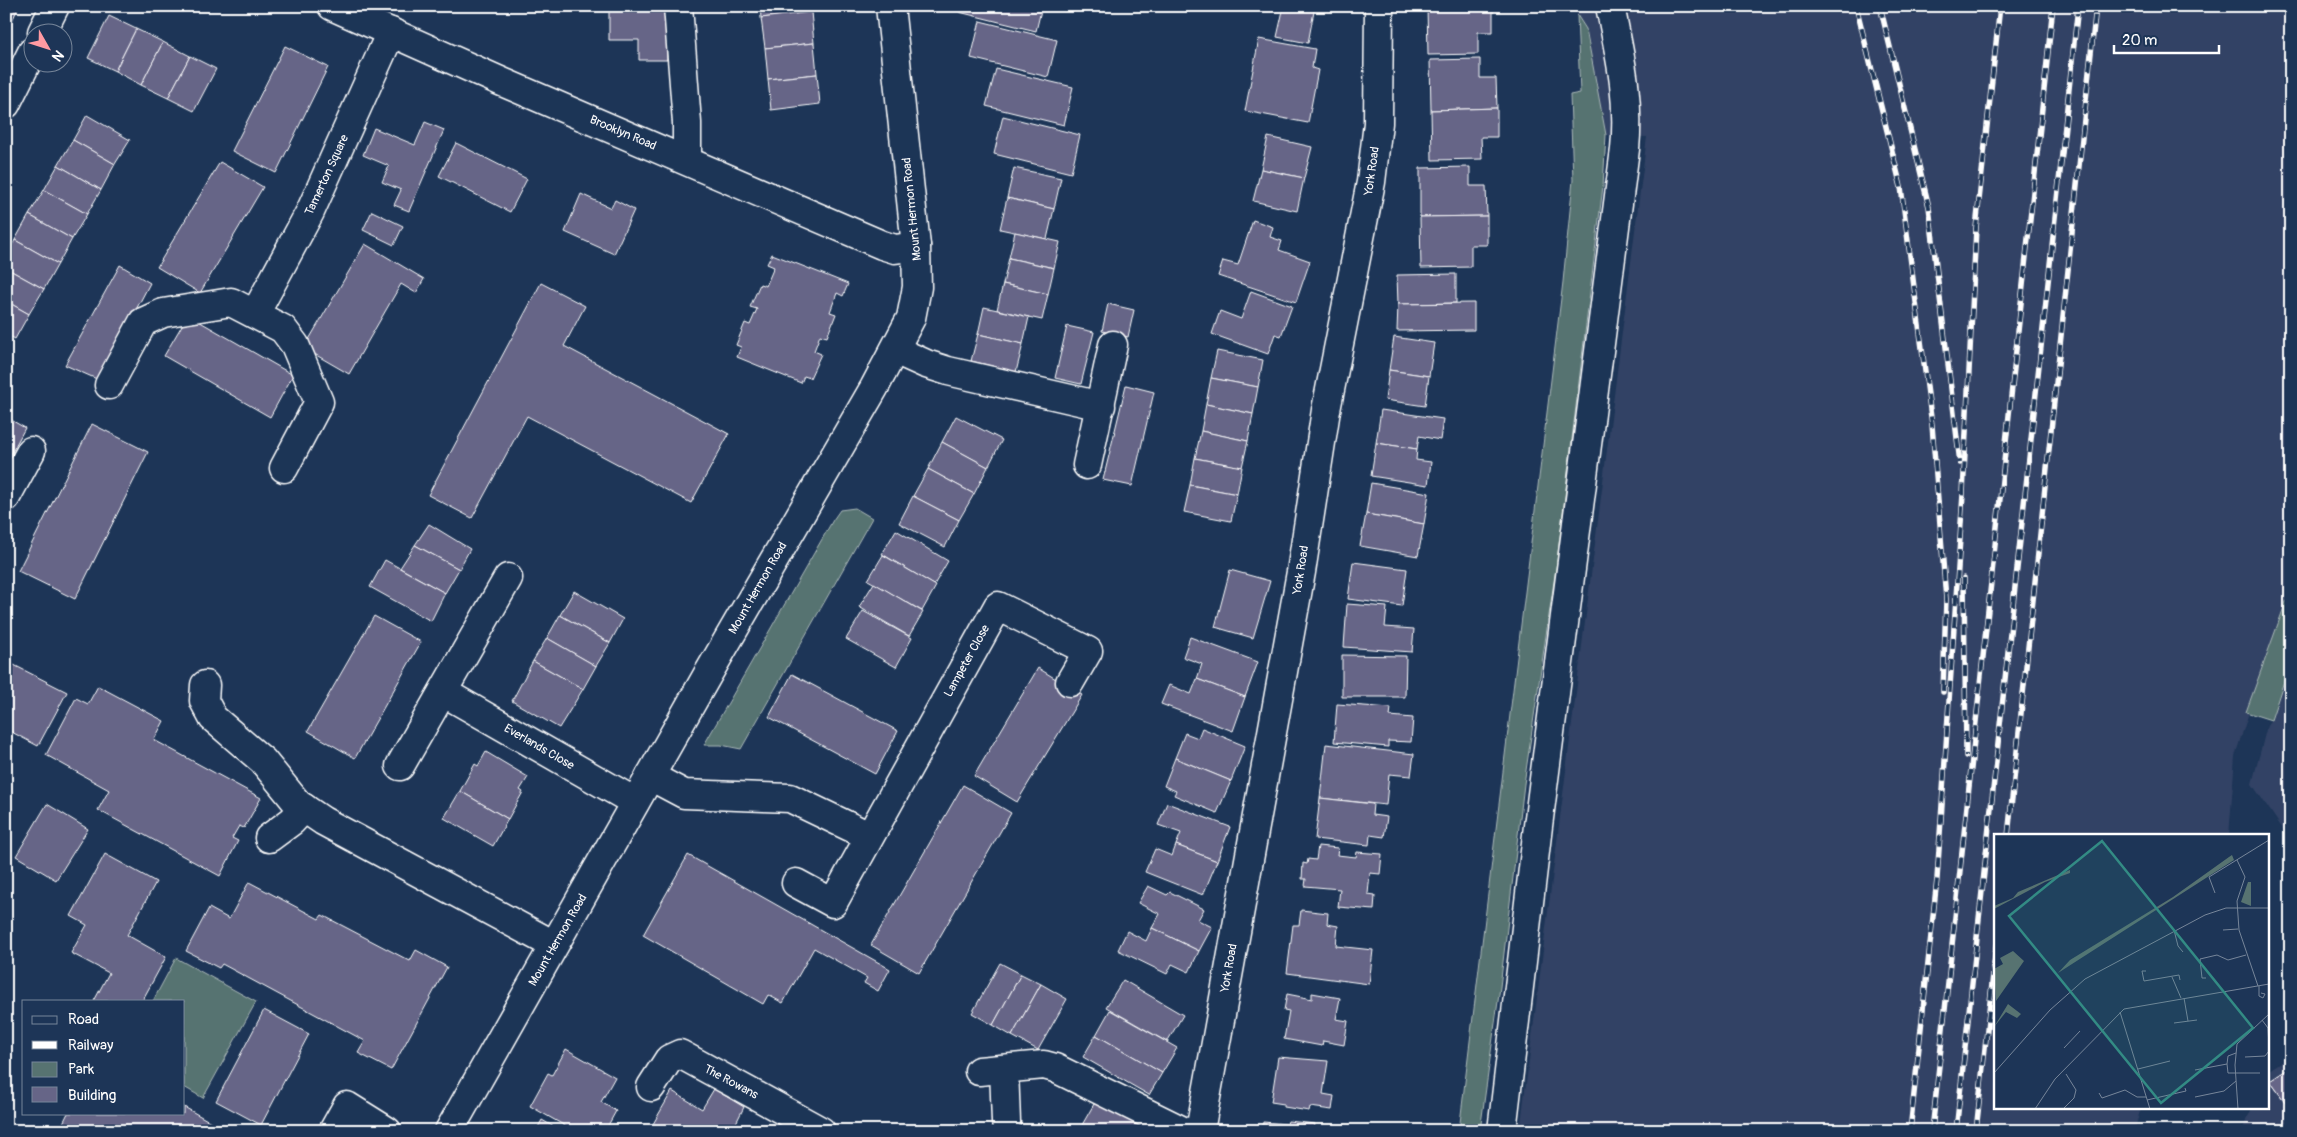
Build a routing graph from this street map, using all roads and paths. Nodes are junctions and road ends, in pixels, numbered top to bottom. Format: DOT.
graph roads {
  1 [pos="55,6"];
  2 [pos="332,6"];
  3 [pos="678,6"];
  4 [pos="890,6"];
  5 [pos="1379,6"];
  6 [pos="1610,6"];
  7 [pos="47,22"];
  8 [pos="391,32"];
  9 [pos="22,72"];
  10 [pos="6,104"];
  11 [pos="687,160"];
  12 [pos="916,246"];
  13 [pos="255,314"];
  14 [pos="1113,345"];
  15 [pos="895,350"];
  16 [pos="110,385"];
  17 [pos="1101,406"];
  18 [pos="31,451"];
  19 [pos="1088,465"];
  20 [pos="284,468"];
  21 [pos="6,497"];
  22 [pos="508,578"];
  23 [pos="1070,682"];
  24 [pos="205,685"];
  25 [pos="443,692"];
  26 [pos="400,766"];
  27 [pos="650,776"];
  28 [pos="635,802"];
  29 [pos="304,808"];
  30 [pos="869,836"];
  31 [pos="270,838"];
  32 [pos="796,883"];
  33 [pos="554,945"];
  34 [pos="651,1088"];
  35 [pos="1006,1122"];
  36 [pos="333,1131"];
  37 [pos="387,1131"];
  38 [pos="449,1131"];
  39 [pos="821,1131"];
  40 [pos="1183,1131"];
  41 [pos="1200,1131"];
  42 [pos="1502,1131"];
  1 -- 7 [label="street"];
  2 -- 8 [label="street, Brooklyn Road"];
  3 -- 11 [label="street"];
  4 -- 12 [label="street, Mount Hermon Road"];
  5 -- 41 [label="street, York Road"];
  6 -- 42 [label="street"];
  8 -- 11 [label="street, Brooklyn Road"];
  8 -- 13 [label="street, Tamerton Square"];
  9 -- 10 [label="street"];
  11 -- 12 [label="street, Brooklyn Road"];
  12 -- 15 [label="street, Mount Hermon Road"];
  13 -- 16 [label="street"];
  13 -- 20 [label="street"];
  14 -- 17 [label="street"];
  15 -- 17 [label="street"];
  15 -- 27 [label="street, Mount Hermon Road"];
  17 -- 19 [label="street"];
  18 -- 21 [label="street"];
  22 -- 25 [label="street"];
  23 -- 30 [label="street, Lampeter Close"];
  24 -- 29 [label="street"];
  25 -- 26 [label="street"];
  25 -- 28 [label="street, Everlands Close"];
  27 -- 28 [label="street, Mount Hermon Road"];
  27 -- 30 [label="street"];
  28 -- 33 [label="street, Mount Hermon Road"];
  29 -- 31 [label="street"];
  29 -- 33 [label="street"];
  30 -- 32 [label="street, Lampeter Close"];
  33 -- 38 [label="street, Mount Hermon Road"];
  34 -- 39 [label="street, The Rowans"];
  35 -- 40 [label="street"];
  36 -- 37 [label="street"];
}
